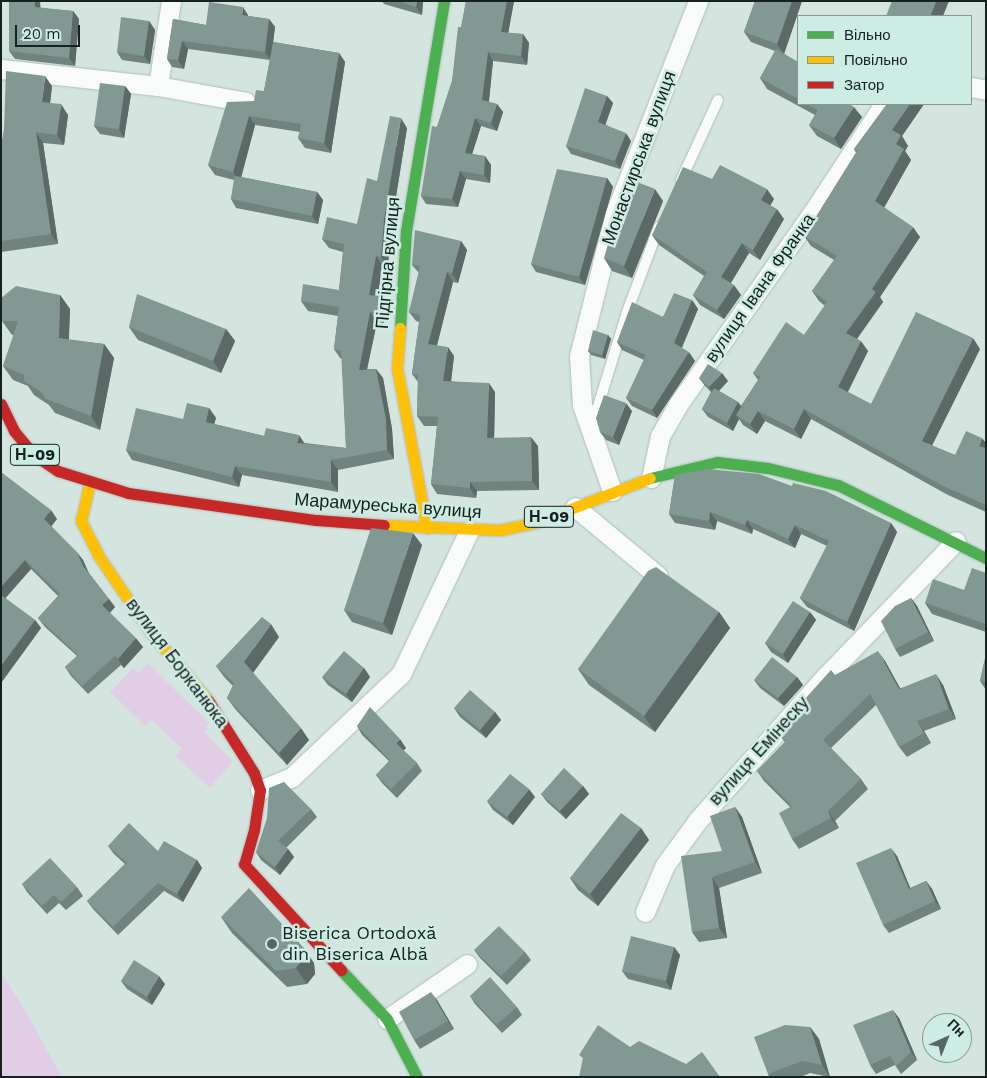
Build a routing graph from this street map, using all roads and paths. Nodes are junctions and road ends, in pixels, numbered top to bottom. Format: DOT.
graph roads {
  1 [pos="171,1"];
  2 [pos="444,1"];
  3 [pos="698,1"];
  4 [pos="1,69"];
  5 [pos="158,86"];
  6 [pos="972,87"];
  7 [pos="986,90"];
  8 [pos="718,100"];
  9 [pos="246,102"];
  10 [pos="883,105"];
  11 [pos="676,190"];
  12 [pos="663,217"];
  13 [pos="1,404"];
  14 [pos="591,430"];
  15 [pos="20,438"];
  16 [pos="1,441"];
  17 [pos="651,478"];
  18 [pos="90,481"];
  19 [pos="612,490"];
  20 [pos="575,507"];
  21 [pos="428,528"];
  22 [pos="470,531"];
  23 [pos="956,541"];
  24 [pos="986,558"];
  25 [pos="658,576"];
  26 [pos="260,790"];
  27 [pos="645,912"];
  28 [pos="467,964"];
  29 [pos="387,1019"];
  30 [pos="417,1077"];
  1 -- 5 [label="street"];
  2 -- 21 [label="street, Підгірна вулиця"];
  3 -- 14 [label="street, Монастирська вулиця"];
  4 -- 5 [label="street"];
  5 -- 9 [label="street"];
  6 -- 7 [label="street"];
  8 -- 11 [label="lane"];
  10 -- 17 [label="street, вулиця Івана Франка"];
  12 -- 14 [label="lane"];
  13 -- 15 [label="street, Н-09"];
  14 -- 19 [label="street, Монастирська вулиця"];
  15 -- 16 [label="street"];
  15 -- 18 [label="street, Н-09"];
  17 -- 19 [label="street, Марамуреська вулиця / Н-09"];
  17 -- 23 [label="street, Марамуреська вулиця / Н-09"];
  18 -- 21 [label="street, Марамуреська вулиця / Н-09"];
  18 -- 26 [label="street, вулиця Борканюка"];
  19 -- 20 [label="street, Марамуреська вулиця / Н-09"];
  20 -- 22 [label="street, Марамуреська вулиця / Н-09"];
  20 -- 25 [label="street"];
  21 -- 22 [label="street, Марамуреська вулиця / Н-09"];
  22 -- 26 [label="street"];
  23 -- 24 [label="street, Марамуреська вулиця / Н-09"];
  23 -- 27 [label="street, вулиця Емінеску"];
  26 -- 29 [label="street"];
  28 -- 29 [label="street"];
  29 -- 30 [label="street"];
}
